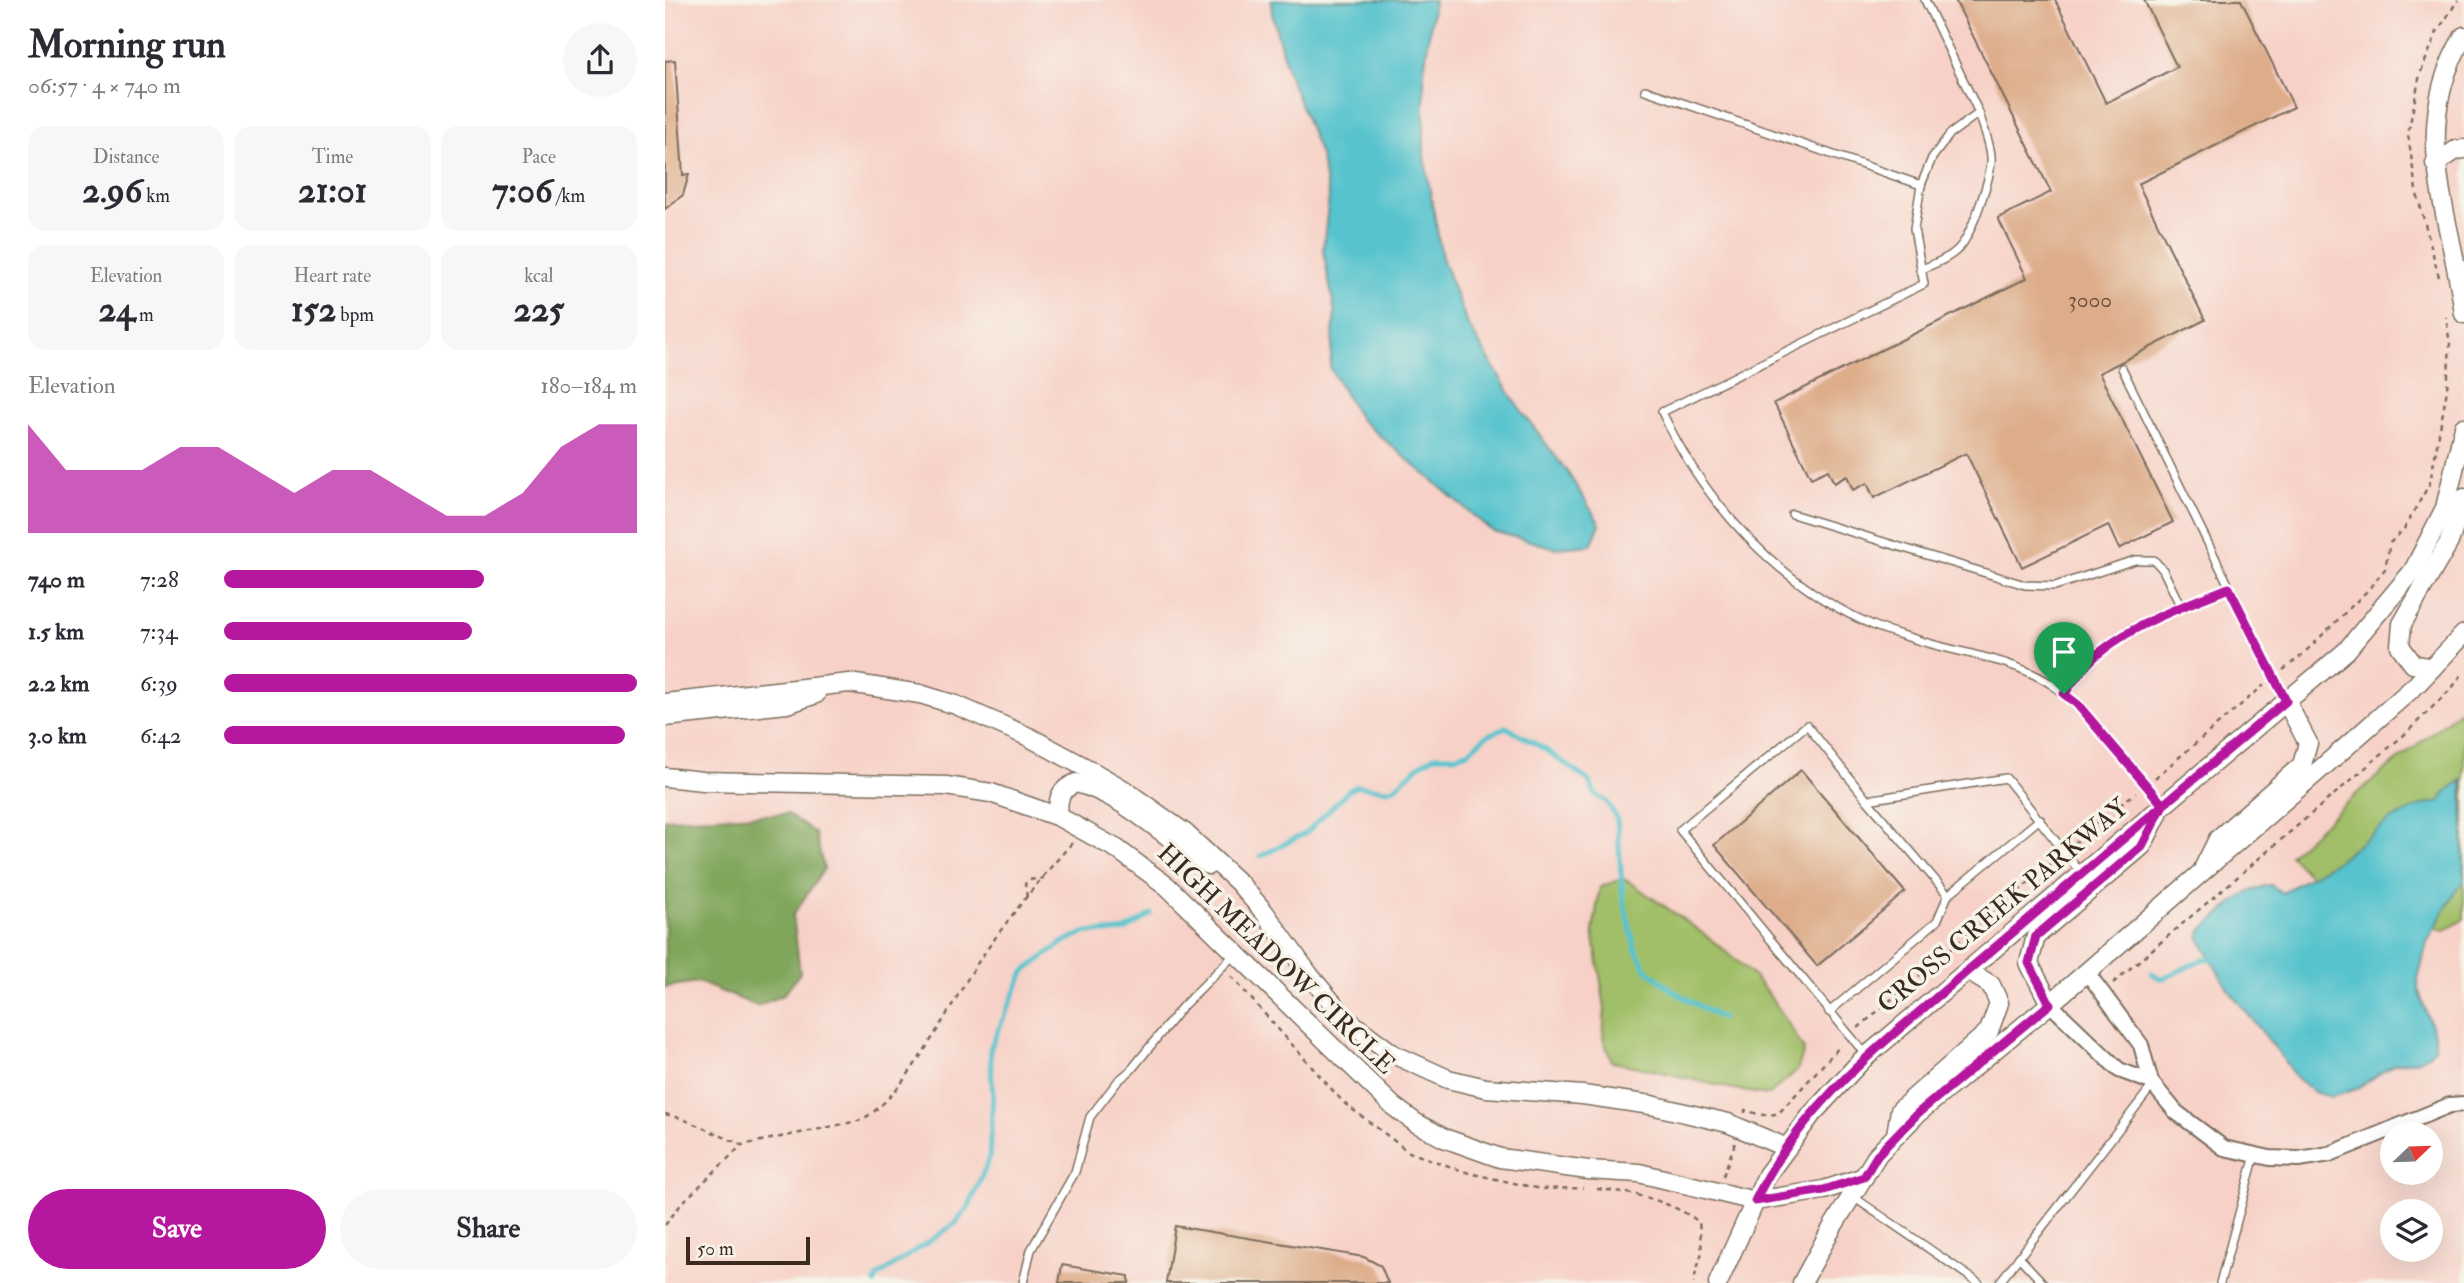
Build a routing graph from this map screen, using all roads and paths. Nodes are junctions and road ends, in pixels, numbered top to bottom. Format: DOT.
graph roads {
  1 [pos="1925,0"];
  2 [pos="2458,0"];
  3 [pos="2464,36"];
  4 [pos="1645,89"];
  5 [pos="1979,113"];
  6 [pos="2464,149"];
  7 [pos="2435,164"];
  8 [pos="1921,185"];
  9 [pos="1920,270"];
  10 [pos="2440,282"];
  11 [pos="2445,307"];
  12 [pos="2464,314"];
  13 [pos="2122,368"];
  14 [pos="2464,427"];
  15 [pos="2454,469"];
  16 [pos="2464,496"];
  17 [pos="1792,514"];
  18 [pos="2229,588"];
  19 [pos="2181,607"];
  20 [pos="2464,634"];
  21 [pos="2432,668"];
  22 [pos="2464,672"];
  23 [pos="2274,677"];
  24 [pos="849,683"];
  25 [pos="2064,694"];
  26 [pos="2286,701"];
  27 [pos="665,703"];
  28 [pos="665,718"];
  29 [pos="665,777"];
  30 [pos="2146,785"];
  31 [pos="1867,800"];
  32 [pos="2163,805"];
  33 [pos="1059,817"];
  34 [pos="2040,818"];
  35 [pos="1083,830"];
  36 [pos="2065,852"];
  37 [pos="2082,873"];
  38 [pos="2199,876"];
  39 [pos="1044,878"];
  40 [pos="1239,883"];
  41 [pos="1948,895"];
  42 [pos="1028,898"];
  43 [pos="1237,952"];
  44 [pos="1968,971"];
  45 [pos="2086,971"];
  46 [pos="2102,992"];
  47 [pos="2050,1004"];
  48 [pos="1829,1012"];
  49 [pos="1850,1036"];
  50 [pos="1867,1056"];
  51 [pos="2152,1083"];
  52 [pos="2464,1104"];
  53 [pos="1745,1110"];
  54 [pos="665,1114"];
  55 [pos="1896,1136"];
  56 [pos="1736,1142"];
  57 [pos="742,1144"];
  58 [pos="1787,1148"];
  59 [pos="2255,1155"];
  60 [pos="1723,1174"];
  61 [pos="1864,1177"];
  62 [pos="1852,1196"];
  63 [pos="1755,1201"];
  64 [pos="665,1225"];
  65 [pos="2018,1257"];
  66 [pos="1023,1283"];
  67 [pos="1718,1283"];
  68 [pos="1802,1283"];
  69 [pos="1979,1283"];
  70 [pos="1999,1283"];
  71 [pos="2043,1283"];
  72 [pos="2220,1283"];
  1 -- 5 [label="lane"];
  2 -- 10 [label="path"];
  3 -- 7 [label="street"];
  4 -- 8 [label="lane"];
  5 -- 8 [label="lane"];
  5 -- 9 [label="lane"];
  6 -- 7 [label="street"];
  7 -- 12 [label="street"];
  8 -- 9 [label="lane"];
  9 -- 25 [label="lane"];
  11 -- 23 [label="path"];
  13 -- 18 [label="lane"];
  14 -- 15 [label="street, CROSS CREEK PARKWAY"];
  15 -- 16 [label="street"];
  15 -- 26 [label="street, CROSS CREEK PARKWAY"];
  16 -- 21 [label="street"];
  17 -- 19 [label="lane"];
  18 -- 19 [label="lane"];
  18 -- 23 [label="lane"];
  19 -- 25 [label="lane"];
  20 -- 21 [label="street"];
  21 -- 38 [label="street"];
  22 -- 46 [label="path"];
  23 -- 26 [label="lane"];
  23 -- 30 [label="path"];
  24 -- 27 [label="street, HIGH MEADOW CIRCLE"];
  24 -- 28 [label="street"];
  24 -- 40 [label="street, HIGH MEADOW CIRCLE"];
  25 -- 30 [label="lane"];
  26 -- 32 [label="street, CROSS CREEK PARKWAY"];
  26 -- 38 [label="street"];
  29 -- 33 [label="street, HIGH MEADOW CIRCLE"];
  30 -- 32 [label="lane"];
  30 -- 36 [label="path"];
  31 -- 34 [label="lane"];
  31 -- 41 [label="lane"];
  31 -- 48 [label="lane"];
  32 -- 37 [label="street, CROSS CREEK PARKWAY"];
  32 -- 47 [label="street"];
  33 -- 35 [label="street, HIGH MEADOW CIRCLE"];
  33 -- 40 [label="street"];
  34 -- 36 [label="lane"];
  34 -- 41 [label="lane"];
  35 -- 39 [label="path"];
  35 -- 43 [label="street, HIGH MEADOW CIRCLE"];
  36 -- 37 [label="lane"];
  36 -- 49 [label="path"];
  37 -- 44 [label="street, CROSS CREEK PARKWAY"];
  38 -- 45 [label="street"];
  39 -- 42 [label="path"];
  39 -- 42 [label="path"];
  40 -- 58 [label="street, HIGH MEADOW CIRCLE"];
  41 -- 48 [label="lane"];
  42 -- 57 [label="path"];
  43 -- 63 [label="street, HIGH MEADOW CIRCLE"];
  43 -- 66 [label="lane"];
  44 -- 50 [label="street, CROSS CREEK PARKWAY"];
  44 -- 55 [label="street"];
  45 -- 46 [label="street"];
  45 -- 47 [label="street"];
  46 -- 51 [label="street"];
  47 -- 51 [label="street"];
  47 -- 55 [label="street"];
  48 -- 49 [label="lane"];
  49 -- 50 [label="lane"];
  49 -- 53 [label="path"];
  50 -- 58 [label="street, CROSS CREEK PARKWAY"];
  51 -- 59 [label="street"];
  51 -- 65 [label="lane"];
  52 -- 59 [label="street"];
  54 -- 57 [label="path"];
  55 -- 61 [label="street"];
  56 -- 60 [label="path"];
  57 -- 64 [label="path"];
  58 -- 63 [label="street, CROSS CREEK PARKWAY"];
  59 -- 72 [label="lane"];
  61 -- 62 [label="street"];
  61 -- 63 [label="street"];
  62 -- 68 [label="street"];
  62 -- 69 [label="lane"];
  63 -- 67 [label="street, CROSS CREEK PARKWAY"];
  65 -- 70 [label="lane"];
  65 -- 71 [label="lane"];
}
